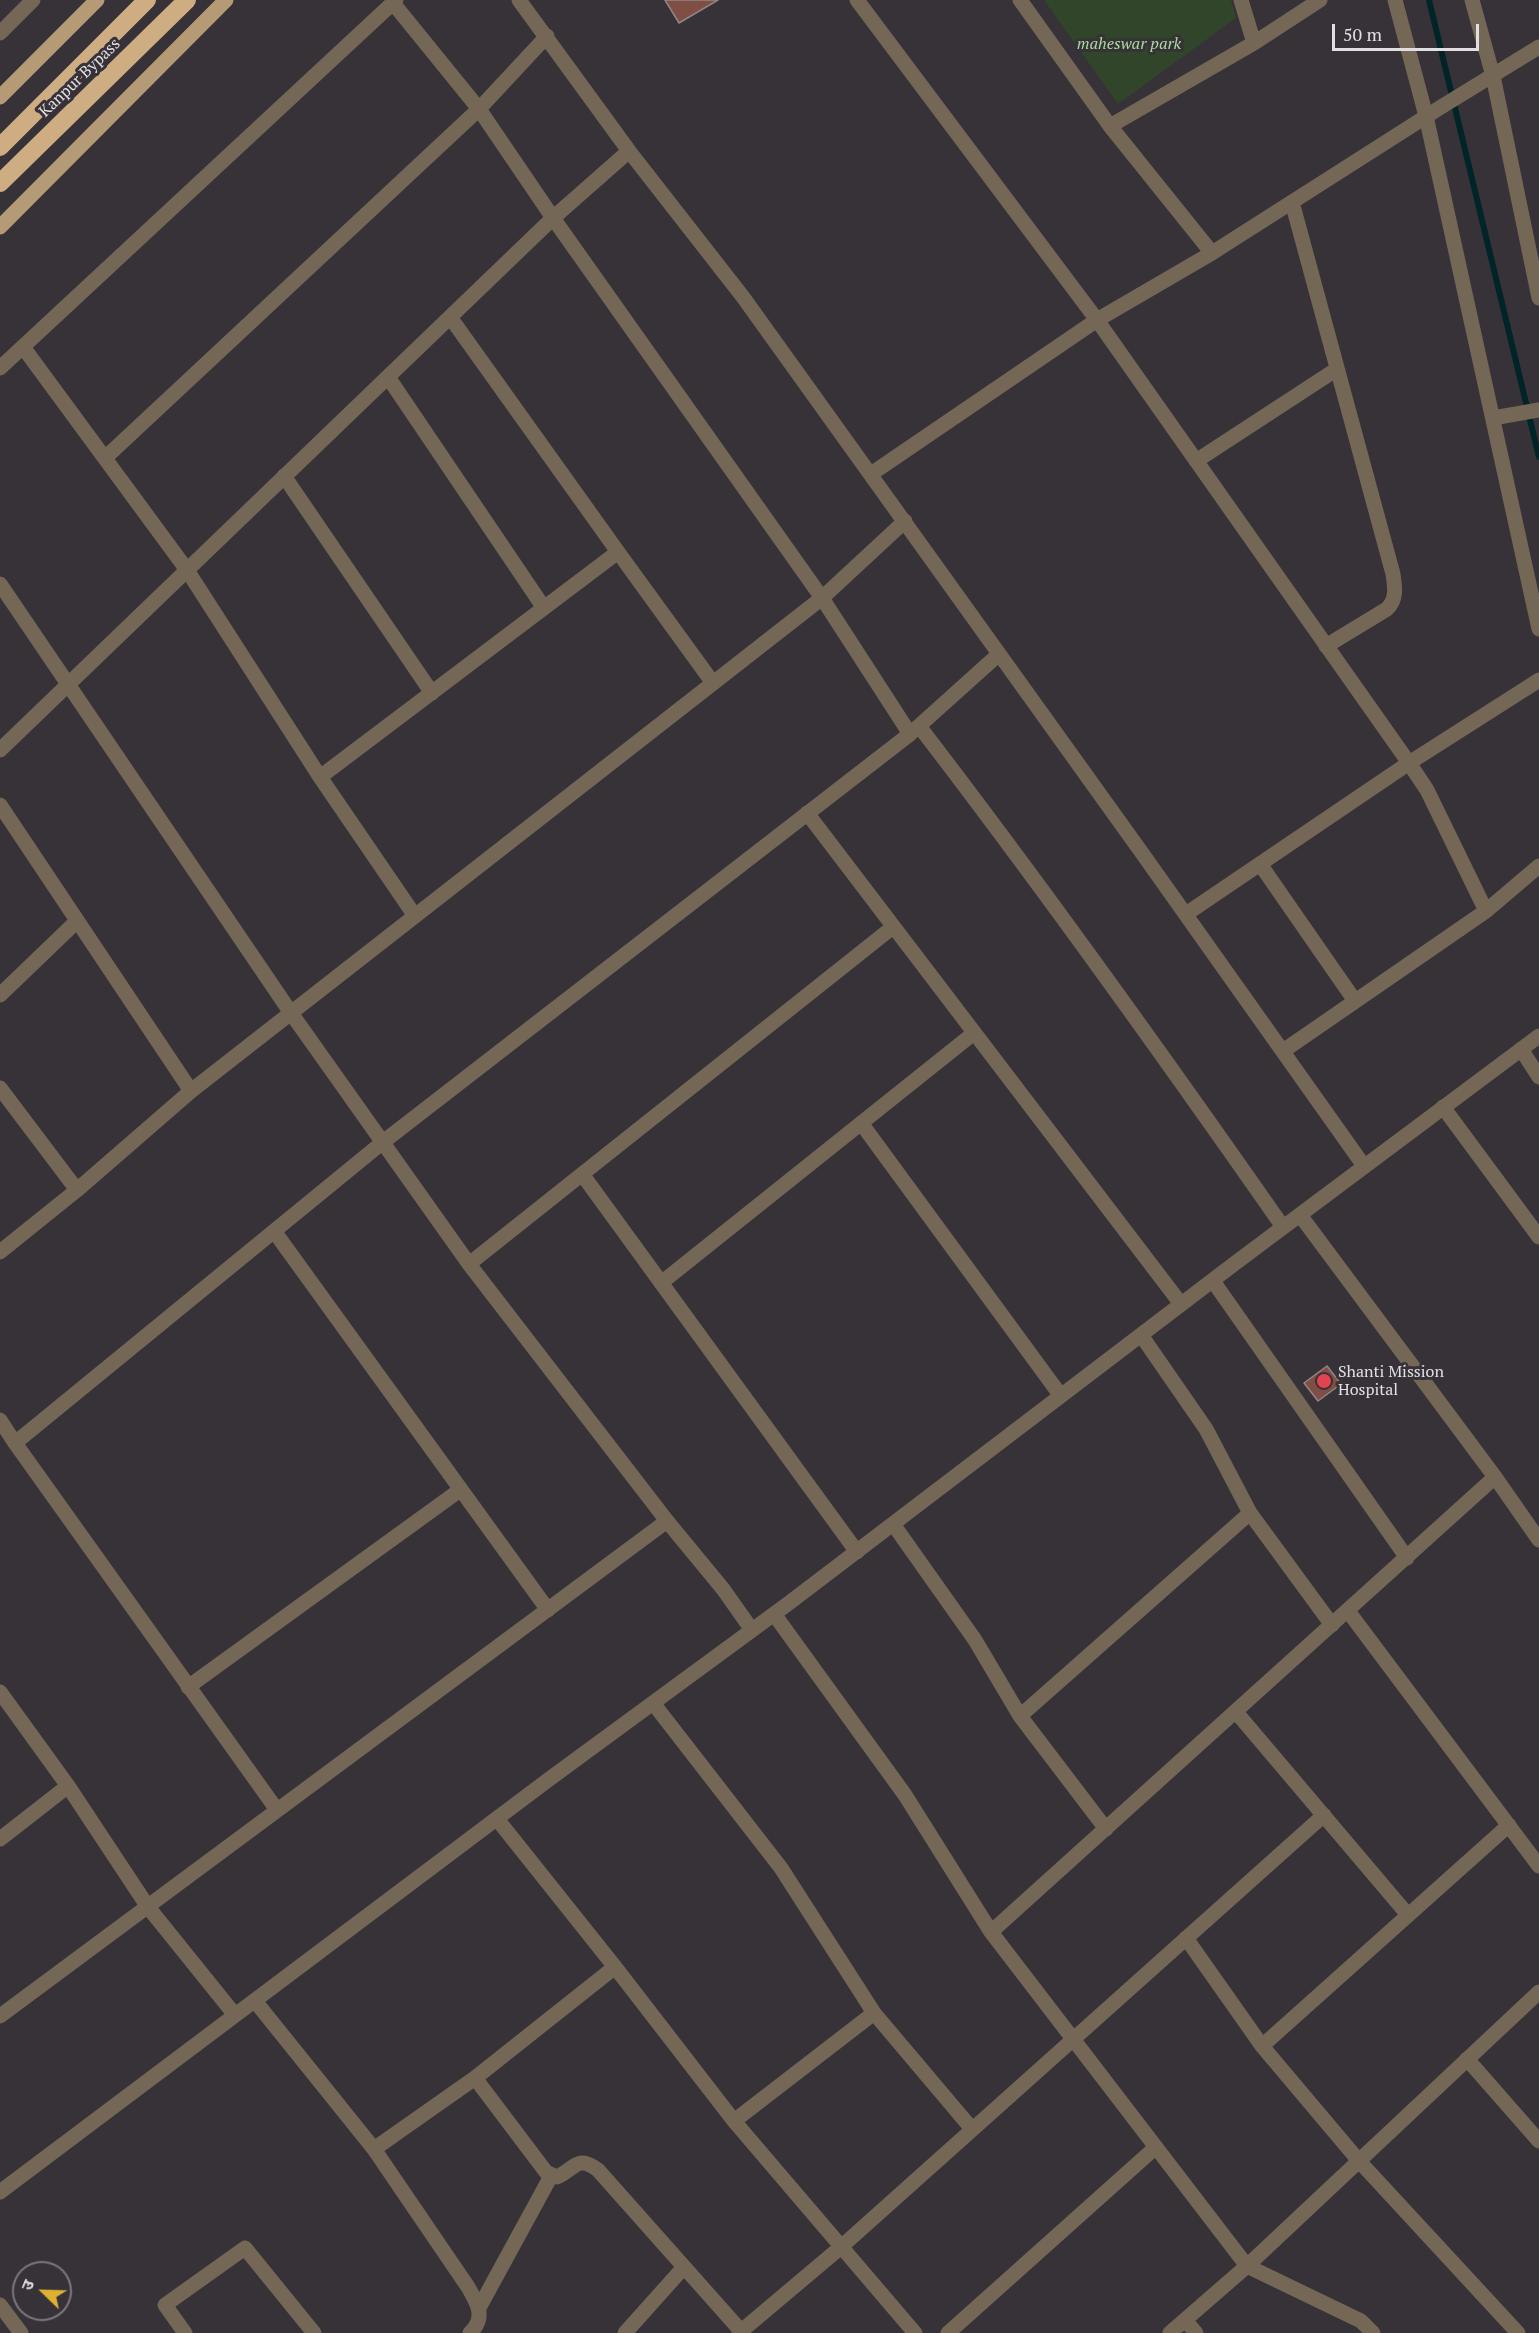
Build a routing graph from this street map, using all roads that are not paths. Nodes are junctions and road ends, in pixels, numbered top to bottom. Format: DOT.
graph roads {
  1 [pos="33,0"];
  2 [pos="97,0"];
  3 [pos="147,0"];
  4 [pos="187,0"];
  5 [pos="226,0"];
  6 [pos="519,0"];
  7 [pos="858,0"];
  8 [pos="1020,0"];
  9 [pos="1241,0"];
  10 [pos="1320,0"];
  11 [pos="1395,0"];
  12 [pos="1472,0"];
  13 [pos="395,2"];
  14 [pos="0,33"];
  15 [pos="547,36"];
  16 [pos="1254,44"];
  17 [pos="1539,47"];
  18 [pos="1487,79"];
  19 [pos="0,97"];
  20 [pos="479,110"];
  21 [pos="1426,116"];
  22 [pos="1110,126"];
  23 [pos="0,147"];
  24 [pos="630,151"];
  25 [pos="0,183"];
  26 [pos="1292,202"];
  27 [pos="553,218"];
  28 [pos="0,227"];
  29 [pos="1212,254"];
  30 [pos="1539,298"];
  31 [pos="450,317"];
  32 [pos="1097,320"];
  33 [pos="23,347"];
  34 [pos="0,368"];
  35 [pos="1337,369"];
  36 [pos="388,377"];
  37 [pos="1539,410"];
  38 [pos="1499,417"];
  39 [pos="105,458"];
  40 [pos="1196,461"];
  41 [pos="871,474"];
  42 [pos="284,476"];
  43 [pos="905,521"];
  44 [pos="618,552"];
  45 [pos="187,570"];
  46 [pos="0,584"];
  47 [pos="822,598"];
  48 [pos="544,608"];
  49 [pos="1539,629"];
  50 [pos="1326,646"];
  51 [pos="999,654"];
  52 [pos="1539,680"];
  53 [pos="713,683"];
  54 [pos="68,684"];
  55 [pos="432,693"];
  56 [pos="914,730"];
  57 [pos="0,750"];
  58 [pos="1409,763"];
  59 [pos="320,777"];
  60 [pos="0,805"];
  61 [pos="807,813"];
  62 [pos="1260,864"];
  63 [pos="1539,866"];
  64 [pos="1486,911"];
  65 [pos="1186,914"];
  66 [pos="415,916"];
  67 [pos="77,921"];
  68 [pos="893,927"];
  69 [pos="0,995"];
  70 [pos="1355,1001"];
  71 [pos="291,1013"];
  72 [pos="974,1032"];
  73 [pos="1539,1036"];
  74 [pos="1521,1049"];
  75 [pos="1282,1051"];
  76 [pos="1539,1077"];
  77 [pos="0,1088"];
  78 [pos="191,1091"];
  79 [pos="1443,1107"];
  80 [pos="861,1124"];
  81 [pos="383,1142"];
  82 [pos="1364,1166"];
  83 [pos="582,1174"];
  84 [pos="77,1190"];
  85 [pos="1300,1215"];
  86 [pos="1283,1227"];
  87 [pos="274,1232"];
  88 [pos="1539,1237"];
  89 [pos="0,1252"];
  90 [pos="469,1264"];
  91 [pos="1213,1281"];
  92 [pos="661,1282"];
  93 [pos="1181,1305"];
  94 [pos="1141,1335"];
  95 [pos="1061,1396"];
  96 [pos="0,1420"];
  97 [pos="15,1443"];
  98 [pos="1495,1477"];
  99 [pos="460,1490"];
  100 [pos="1250,1513"];
  101 [pos="667,1521"];
  102 [pos="892,1524"];
  103 [pos="1539,1540"];
  104 [pos="857,1552"];
  105 [pos="1407,1558"];
  106 [pos="548,1610"];
  107 [pos="1348,1611"];
  108 [pos="774,1614"];
  109 [pos="1332,1625"];
  110 [pos="753,1630"];
  111 [pos="188,1687"];
  112 [pos="0,1692"];
  113 [pos="653,1703"];
  114 [pos="1236,1712"];
  115 [pos="1020,1716"];
  116 [pos="68,1786"];
  117 [pos="277,1809"];
  118 [pos="1324,1815"];
  119 [pos="496,1819"];
  120 [pos="1509,1825"];
  121 [pos="1106,1829"];
  122 [pos="0,1839"];
  123 [pos="1539,1866"];
  124 [pos="148,1907"];
  125 [pos="1408,1915"];
  126 [pos="991,1932"];
  127 [pos="1186,1938"];
  128 [pos="615,1967"];
  129 [pos="1539,1992"];
  130 [pos="255,2001"];
  131 [pos="874,2013"];
  132 [pos="235,2015"];
  133 [pos="0,2016"];
  134 [pos="1073,2039"];
  135 [pos="1262,2046"];
  136 [pos="1467,2059"];
  137 [pos="475,2078"];
  138 [pos="734,2121"];
  139 [pos="972,2128"];
  140 [pos="1539,2141"];
  141 [pos="1156,2147"];
  142 [pos="374,2149"];
  143 [pos="1359,2161"];
  144 [pos="551,2176"];
  145 [pos="0,2192"];
  146 [pos="841,2247"];
  147 [pos="1247,2266"];
  148 [pos="684,2267"];
  149 [pos="0,2305"];
  150 [pos="480,2308"];
  151 [pos="1185,2320"];
  152 [pos="740,2332"];
  153 [pos="21,2333"];
  154 [pos="185,2333"];
  155 [pos="314,2333"];
  156 [pos="470,2333"];
  157 [pos="625,2333"];
  158 [pos="915,2333"];
  159 [pos="948,2333"];
  160 [pos="1170,2333"];
  161 [pos="1196,2333"];
  162 [pos="1373,2333"];
  163 [pos="1518,2333"];
  1 -- 14 [label="street"];
  2 -- 19 [label="main road"];
  3 -- 23 [label="highway, Kanpur Bypass"];
  4 -- 25 [label="highway, Kanpur Bypass"];
  5 -- 28 [label="main road"];
  6 -- 15 [label="street"];
  7 -- 32 [label="street"];
  8 -- 22 [label="street"];
  9 -- 16 [label="street"];
  10 -- 16 [label="street"];
  11 -- 21 [label="street"];
  12 -- 18 [label="street"];
  13 -- 20 [label="street"];
  13 -- 33 [label="street"];
  15 -- 20 [label="street"];
  15 -- 24 [label="street"];
  16 -- 22 [label="street"];
  17 -- 18 [label="street"];
  18 -- 21 [label="street"];
  18 -- 30 [label="street"];
  20 -- 27 [label="street"];
  20 -- 39 [label="street"];
  21 -- 26 [label="street"];
  21 -- 38 [label="street"];
  22 -- 29 [label="street"];
  24 -- 27 [label="street"];
  24 -- 41 [label="street"];
  26 -- 29 [label="street"];
  26 -- 35 [label="street"];
  27 -- 31 [label="street"];
  27 -- 47 [label="street"];
  29 -- 32 [label="street"];
  31 -- 36 [label="street"];
  31 -- 44 [label="street"];
  32 -- 40 [label="street"];
  32 -- 41 [label="street"];
  33 -- 34 [label="street"];
  33 -- 39 [label="street"];
  35 -- 40 [label="street"];
  35 -- 50 [label="street"];
  36 -- 42 [label="street"];
  36 -- 48 [label="street"];
  37 -- 38 [label="street"];
  38 -- 49 [label="street"];
  39 -- 45 [label="street"];
  40 -- 50 [label="street"];
  41 -- 43 [label="street"];
  42 -- 45 [label="street"];
  42 -- 55 [label="street"];
  43 -- 47 [label="street"];
  43 -- 51 [label="street"];
  44 -- 48 [label="street"];
  44 -- 53 [label="street"];
  45 -- 54 [label="street"];
  45 -- 59 [label="street"];
  46 -- 54 [label="street"];
  47 -- 53 [label="street"];
  47 -- 56 [label="street"];
  48 -- 55 [label="street"];
  50 -- 58 [label="street"];
  51 -- 56 [label="street"];
  51 -- 65 [label="street"];
  52 -- 58 [label="street"];
  53 -- 66 [label="street"];
  54 -- 57 [label="street"];
  54 -- 71 [label="street"];
  55 -- 59 [label="street"];
  56 -- 61 [label="street"];
  56 -- 86 [label="street"];
  58 -- 62 [label="street"];
  58 -- 64 [label="street"];
  59 -- 66 [label="street"];
  60 -- 67 [label="street"];
  61 -- 68 [label="street"];
  61 -- 81 [label="street"];
  62 -- 65 [label="street"];
  62 -- 70 [label="street"];
  63 -- 64 [label="street"];
  64 -- 70 [label="street"];
  65 -- 75 [label="street"];
  66 -- 71 [label="street"];
  67 -- 69 [label="street"];
  67 -- 78 [label="street"];
  68 -- 72 [label="street"];
  68 -- 83 [label="street"];
  70 -- 75 [label="street"];
  71 -- 78 [label="street"];
  71 -- 81 [label="street"];
  72 -- 80 [label="street"];
  72 -- 93 [label="street"];
  73 -- 74 [label="street"];
  74 -- 76 [label="street"];
  74 -- 79 [label="street"];
  75 -- 82 [label="street"];
  77 -- 84 [label="street"];
  78 -- 84 [label="street"];
  79 -- 82 [label="street"];
  79 -- 88 [label="street"];
  80 -- 92 [label="street"];
  80 -- 95 [label="street"];
  81 -- 87 [label="street"];
  81 -- 90 [label="street"];
  82 -- 85 [label="street"];
  83 -- 90 [label="street"];
  83 -- 92 [label="street"];
  84 -- 89 [label="street"];
  85 -- 86 [label="street"];
  85 -- 98 [label="street"];
  86 -- 91 [label="street"];
  87 -- 97 [label="street"];
  87 -- 99 [label="street"];
  90 -- 101 [label="street"];
  91 -- 93 [label="street"];
  91 -- 105 [label="street"];
  92 -- 104 [label="street"];
  93 -- 94 [label="street"];
  94 -- 95 [label="street"];
  94 -- 100 [label="street"];
  95 -- 102 [label="street"];
  96 -- 97 [label="street"];
  97 -- 111 [label="street"];
  98 -- 103 [label="street"];
  98 -- 105 [label="street"];
  99 -- 106 [label="street"];
  99 -- 111 [label="street"];
  100 -- 109 [label="street"];
  100 -- 115 [label="street"];
  101 -- 106 [label="street"];
  101 -- 110 [label="street"];
  102 -- 104 [label="street"];
  102 -- 115 [label="street"];
  104 -- 108 [label="street"];
  105 -- 107 [label="street"];
  106 -- 117 [label="street"];
  107 -- 109 [label="street"];
  107 -- 120 [label="street"];
  108 -- 110 [label="street"];
  108 -- 126 [label="street"];
  109 -- 114 [label="street"];
  110 -- 113 [label="street"];
  111 -- 117 [label="street"];
  112 -- 116 [label="street"];
  113 -- 119 [label="street"];
  113 -- 131 [label="street"];
  114 -- 118 [label="street"];
  114 -- 121 [label="street"];
  115 -- 121 [label="street"];
  116 -- 122 [label="street"];
  116 -- 124 [label="street"];
  117 -- 124 [label="street"];
  118 -- 125 [label="street"];
  118 -- 127 [label="street"];
  119 -- 128 [label="street"];
  119 -- 130 [label="street"];
  120 -- 123 [label="street"];
  120 -- 125 [label="street"];
  121 -- 126 [label="street"];
  124 -- 132 [label="street"];
  124 -- 133 [label="street"];
  125 -- 135 [label="street"];
  126 -- 134 [label="street"];
  127 -- 134 [label="street"];
  127 -- 135 [label="street"];
  128 -- 137 [label="street"];
  128 -- 138 [label="street"];
  129 -- 136 [label="street"];
  130 -- 132 [label="street"];
  130 -- 142 [label="street"];
  131 -- 138 [label="street"];
  131 -- 139 [label="street"];
  132 -- 145 [label="street"];
  134 -- 139 [label="street"];
  134 -- 141 [label="street"];
  135 -- 143 [label="street"];
  136 -- 140 [label="street"];
  136 -- 143 [label="street"];
  137 -- 142 [label="street"];
  137 -- 144 [label="street"];
  138 -- 146 [label="street"];
  139 -- 146 [label="street"];
  141 -- 147 [label="street"];
  141 -- 159 [label="street"];
  142 -- 150 [label="street"];
  143 -- 147 [label="street"];
  143 -- 163 [label="street"];
  144 -- 148 [label="street"];
  144 -- 150 [label="street"];
  146 -- 152 [label="street"];
  146 -- 158 [label="street"];
  147 -- 151 [label="street"];
  147 -- 162 [label="street"];
  148 -- 152 [label="street"];
  148 -- 157 [label="street"];
  149 -- 153 [label="street"];
  150 -- 156 [label="street"];
  151 -- 160 [label="street"];
  151 -- 161 [label="street"];
  154 -- 155 [label="street"];
}
